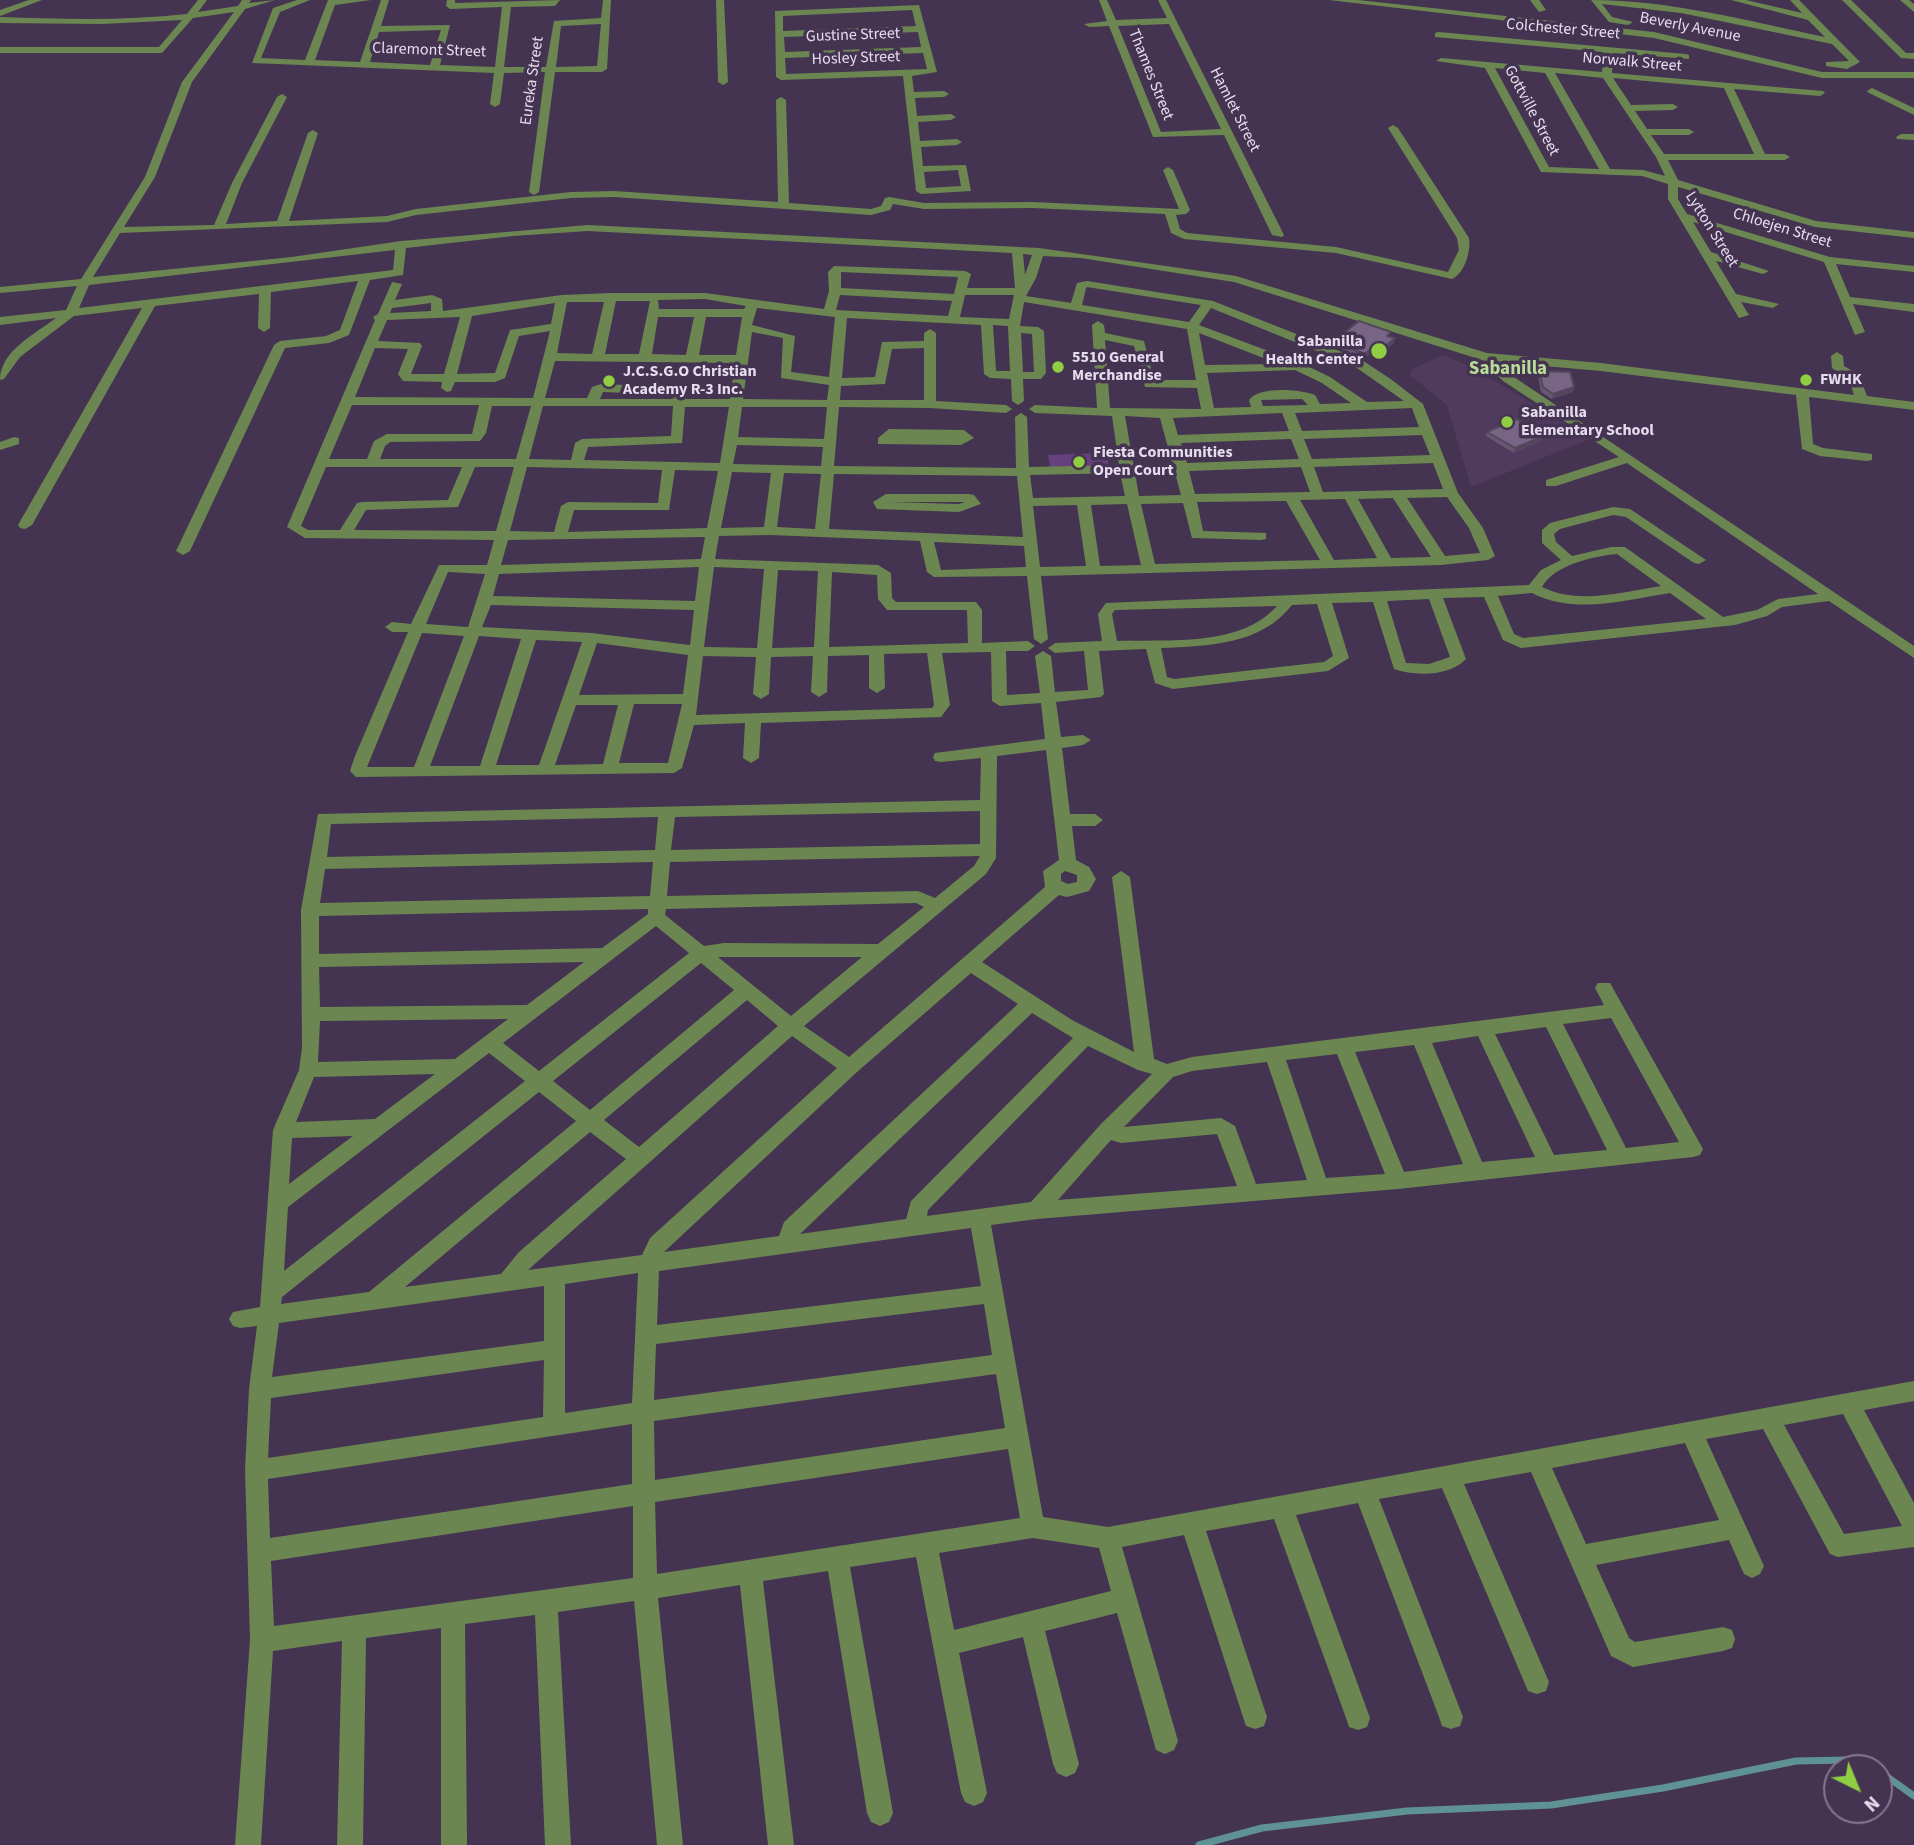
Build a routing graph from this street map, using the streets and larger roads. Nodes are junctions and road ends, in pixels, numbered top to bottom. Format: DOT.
graph roads {
  1 [pos="38,0"];
  2 [pos="203,0"];
  3 [pos="271,0"];
  4 [pos="306,0"];
  5 [pos="367,0"];
  6 [pos="385,0"];
  7 [pos="452,0"];
  8 [pos="556,0"];
  9 [pos="607,0"];
  10 [pos="720,0"];
  11 [pos="1103,0"];
  12 [pos="1161,0"];
  13 [pos="1333,0"];
  14 [pos="1356,0"];
  15 [pos="1414,0"];
  16 [pos="1534,0"];
  17 [pos="1595,0"];
  18 [pos="1735,0"];
  19 [pos="1794,0"];
  20 [pos="1846,0"];
  21 [pos="1904,0"];
  22 [pos="332,1"];
  23 [pos="246,3"];
  24 [pos="507,4"];
  25 [pos="1475,4"];
  26 [pos="833,5"];
  27 [pos="864,9"];
  28 [pos="1914,9"];
  29 [pos="0,13"];
  30 [pos="191,15"];
  31 [pos="1543,18"];
  32 [pos="1812,18"];
  33 [pos="0,20"];
  34 [pos="605,21"];
  35 [pos="1171,21"];
  36 [pos="1112,23"];
  37 [pos="1089,24"];
  38 [pos="1676,28"];
  39 [pos="374,29"];
  40 [pos="922,29"];
  41 [pos="869,30"];
  42 [pos="779,34"];
  43 [pos="1438,35"];
  44 [pos="1836,42"];
  45 [pos="1543,43"];
  46 [pos="1747,45"];
  47 [pos="0,50"];
  48 [pos="926,50"];
  49 [pos="1608,50"];
  50 [pos="781,55"];
  51 [pos="1914,56"];
  52 [pos="1685,57"];
  53 [pos="1441,61"];
  54 [pos="309,63"];
  55 [pos="364,65"];
  56 [pos="1489,66"];
  57 [pos="434,68"];
  58 [pos="497,70"];
  59 [pos="551,71"];
  60 [pos="1549,72"];
  61 [pos="907,73"];
  62 [pos="1914,74"];
  63 [pos="1607,77"];
  64 [pos="723,82"];
  65 [pos="1728,86"];
  66 [pos="1872,91"];
  67 [pos="1820,93"];
  68 [pos="944,94"];
  69 [pos="911,95"];
  70 [pos="282,97"];
  71 [pos="782,100"];
  72 [pos="495,104"];
  73 [pos="1673,107"];
  74 [pos="1627,108"];
  75 [pos="1885,110"];
  76 [pos="1910,110"];
  77 [pos="951,117"];
  78 [pos="915,119"];
  79 [pos="1393,128"];
  80 [pos="1228,132"];
  81 [pos="1644,132"];
  82 [pos="1689,132"];
  83 [pos="313,133"];
  84 [pos="1901,137"];
  85 [pos="1914,137"];
  86 [pos="957,142"];
  87 [pos="917,144"];
  88 [pos="1661,157"];
  89 [pos="1761,157"];
  90 [pos="1785,157"];
  91 [pos="920,169"];
  92 [pos="1168,170"];
  93 [pos="1606,171"];
  94 [pos="1673,181"];
  95 [pos="534,192"];
  96 [pos="784,206"];
  97 [pos="1170,213"];
  98 [pos="1684,216"];
  99 [pos="155,217"];
  100 [pos="123,224"];
  101 [pos="282,224"];
  102 [pos="817,224"];
  103 [pos="219,227"];
  104 [pos="1278,235"];
  105 [pos="1914,235"];
  106 [pos="401,244"];
  107 [pos="1017,250"];
  108 [pos="1039,251"];
  109 [pos="1708,255"];
  110 [pos="1829,260"];
  111 [pos="1914,269"];
  112 [pos="211,270"];
  113 [pos="1763,271"];
  114 [pos="364,279"];
  115 [pos="85,281"];
  116 [pos="396,284"];
  117 [pos="0,290"];
  118 [pos="835,291"];
  119 [pos="265,292"];
  120 [pos="1020,293"];
  121 [pos="961,295"];
  122 [pos="611,296"];
  123 [pos="655,296"];
  124 [pos="1734,297"];
  125 [pos="194,299"];
  126 [pos="562,299"];
  127 [pos="1846,300"];
  128 [pos="1209,303"];
  129 [pos="150,304"];
  130 [pos="387,304"];
  131 [pos="1773,304"];
  132 [pos="1076,307"];
  133 [pos="751,308"];
  134 [pos="1914,308"];
  135 [pos="1096,311"];
  136 [pos="71,313"];
  137 [pos="467,313"];
  138 [pos="654,313"];
  139 [pos="437,315"];
  140 [pos="700,315"];
  141 [pos="835,315"];
  142 [pos="1743,315"];
  143 [pos="379,317"];
  144 [pos="930,319"];
  145 [pos="953,320"];
  146 [pos="0,321"];
  147 [pos="988,322"];
  148 [pos="1014,326"];
  149 [pos="1192,326"];
  150 [pos="556,327"];
  151 [pos="747,327"];
  152 [pos="264,328"];
  153 [pos="1859,332"];
  154 [pos="1099,335"];
  155 [pos="369,344"];
  156 [pos="930,344"];
  157 [pos="598,356"];
  158 [pos="1837,356"];
  159 [pos="550,357"];
  160 [pos="645,357"];
  161 [pos="1486,357"];
  162 [pos="692,358"];
  163 [pos="740,359"];
  164 [pos="1299,367"];
  165 [pos="1200,369"];
  166 [pos="1016,375"];
  167 [pos="0,376"];
  168 [pos="452,379"];
  169 [pos="835,382"];
  170 [pos="1202,384"];
  171 [pos="1802,393"];
  172 [pos="1863,399"];
  173 [pos="347,401"];
  174 [pos="440,401"];
  175 [pos="485,401"];
  176 [pos="537,401"];
  177 [pos="1018,401"];
  178 [pos="680,402"];
  179 [pos="736,403"];
  180 [pos="930,404"];
  181 [pos="1417,404"];
  182 [pos="834,405"];
  183 [pos="1914,406"];
  184 [pos="968,407"];
  185 [pos="1366,407"];
  186 [pos="1287,408"];
  187 [pos="1316,408"];
  188 [pos="1006,409"];
  189 [pos="1035,409"];
  190 [pos="1258,410"];
  191 [pos="1111,411"];
  192 [pos="1208,412"];
  193 [pos="1166,414"];
  194 [pos="1021,417"];
  195 [pos="1427,431"];
  196 [pos="1296,436"];
  197 [pos="1175,439"];
  198 [pos="14,441"];
  199 [pos="731,441"];
  200 [pos="831,443"];
  201 [pos="0,446"];
  202 [pos="1867,457"];
  203 [pos="1629,458"];
  204 [pos="1436,459"];
  205 [pos="373,461"];
  206 [pos="323,463"];
  207 [pos="470,463"];
  208 [pos="523,463"];
  209 [pos="1307,463"];
  210 [pos="577,464"];
  211 [pos="669,465"];
  212 [pos="725,466"];
  213 [pos="778,467"];
  214 [pos="1182,467"];
  215 [pos="830,469"];
  216 [pos="1126,469"];
  217 [pos="879,470"];
  218 [pos="1023,472"];
  219 [pos="970,473"];
  220 [pos="1551,483"];
  221 [pos="1451,492"];
  222 [pos="1349,495"];
  223 [pos="1398,495"];
  224 [pos="1318,496"];
  225 [pos="1292,497"];
  226 [pos="1135,499"];
  227 [pos="1083,500"];
  228 [pos="1191,500"];
  229 [pos="1026,502"];
  230 [pos="25,525"];
  231 [pos="715,531"];
  232 [pos="770,531"];
  233 [pos="346,532"];
  234 [pos="822,533"];
  235 [pos="1198,533"];
  236 [pos="504,535"];
  237 [pos="560,536"];
  238 [pos="1261,536"];
  239 [pos="875,537"];
  240 [pos="926,539"];
  241 [pos="1032,542"];
  242 [pos="183,551"];
  243 [pos="1699,560"];
  244 [pos="1441,561"];
  245 [pos="1570,561"];
  246 [pos="1386,562"];
  247 [pos="707,563"];
  248 [pos="1329,563"];
  249 [pos="771,565"];
  250 [pos="1272,566"];
  251 [pos="825,568"];
  252 [pos="1149,568"];
  253 [pos="493,570"];
  254 [pos="1094,570"];
  255 [pos="1035,573"];
  256 [pos="1674,588"];
  257 [pos="1534,589"];
  258 [pos="1489,592"];
  259 [pos="1435,595"];
  260 [pos="1830,597"];
  261 [pos="1379,599"];
  262 [pos="485,600"];
  263 [pos="1323,600"];
  264 [pos="1288,601"];
  265 [pos="703,606"];
  266 [pos="1719,621"];
  267 [pos="392,627"];
  268 [pos="416,628"];
  269 [pos="473,632"];
  270 [pos="530,635"];
  271 [pos="591,638"];
  272 [pos="1035,643"];
  273 [pos="1110,644"];
  274 [pos="1153,644"];
  275 [pos="975,646"];
  276 [pos="998,646"];
  277 [pos="1091,646"];
  278 [pos="934,648"];
  279 [pos="698,651"];
  280 [pos="876,651"];
  281 [pos="823,652"];
  282 [pos="1049,652"];
  283 [pos="763,653"];
  284 [pos="1914,653"];
  285 [pos="877,688"];
  286 [pos="819,692"];
  287 [pos="761,694"];
  288 [pos="1047,697"];
  289 [pos="689,699"];
  290 [pos="569,700"];
  291 [pos="627,700"];
  292 [pos="753,719"];
  293 [pos="688,720"];
  294 [pos="1083,740"];
  295 [pos="1053,746"];
  296 [pos="989,753"];
  297 [pos="941,757"];
  298 [pos="751,758"];
  299 [pos="610,767"];
  300 [pos="546,768"];
  301 [pos="487,769"];
  302 [pos="420,772"];
  303 [pos="988,805"];
  304 [pos="667,813"];
  305 [pos="1096,820"];
  306 [pos="1063,821"];
  307 [pos="987,850"];
  308 [pos="661,856"];
  309 [pos="317,863"];
  310 [pos="1068,865"];
  311 [pos="1104,878"];
  312 [pos="1056,888"];
  313 [pos="937,906"];
  314 [pos="310,910"];
  315 [pos="656,910"];
  316 [pos="881,951"];
  317 [pos="701,953"];
  318 [pos="606,955"];
  319 [pos="309,961"];
  320 [pos="971,964"];
  321 [pos="1604,988"];
  322 [pos="747,990"];
  323 [pos="1032,1002"];
  324 [pos="1615,1010"];
  325 [pos="531,1012"];
  326 [pos="311,1014"];
  327 [pos="1551,1018"];
  328 [pos="791,1026"];
  329 [pos="1483,1028"];
  330 [pos="1086,1036"];
  331 [pos="1420,1037"];
  332 [pos="489,1043"];
  333 [pos="1343,1046"];
  334 [pos="1274,1055"];
  335 [pos="1145,1065"];
  336 [pos="459,1066"];
  337 [pos="850,1067"];
  338 [pos="308,1070"];
  339 [pos="1167,1071"];
  340 [pos="539,1082"];
  341 [pos="590,1121"];
  342 [pos="380,1127"];
  343 [pos="283,1130"];
  344 [pos="1108,1130"];
  345 [pos="1620,1156"];
  346 [pos="640,1159"];
  347 [pos="1548,1163"];
  348 [pos="1476,1171"];
  349 [pos="1398,1181"];
  350 [pos="1319,1187"];
  351 [pos="1249,1192"];
  352 [pos="276,1205"];
  353 [pos="1037,1210"];
  354 [pos="979,1216"];
  355 [pos="916,1224"];
  356 [pos="788,1242"];
  357 [pos="649,1262"];
  358 [pos="555,1275"];
  359 [pos="507,1282"];
  360 [pos="272,1293"];
  361 [pos="992,1294"];
  362 [pos="374,1300"];
  363 [pos="270,1315"];
  364 [pos="240,1319"];
  365 [pos="646,1336"];
  366 [pos="554,1349"];
  367 [pos="1003,1363"];
  368 [pos="260,1390"];
  369 [pos="1914,1391"];
  370 [pos="1849,1402"];
  371 [pos="643,1412"];
  372 [pos="1768,1417"];
  373 [pos="554,1425"];
  374 [pos="1691,1431"];
  375 [pos="1016,1437"];
  376 [pos="1536,1458"];
  377 [pos="256,1471"];
  378 [pos="1448,1474"];
  379 [pos="1365,1492"];
  380 [pos="644,1493"];
  381 [pos="1281,1505"];
  382 [pos="1192,1523"];
  383 [pos="1914,1526"];
  384 [pos="1033,1527"];
  385 [pos="1735,1528"];
  386 [pos="1914,1536"];
  387 [pos="1108,1538"];
  388 [pos="925,1543"];
  389 [pos="259,1551"];
  390 [pos="837,1557"];
  391 [pos="1580,1557"];
  392 [pos="1752,1566"];
  393 [pos="750,1571"];
  394 [pos="645,1588"];
  395 [pos="1125,1599"];
  396 [pos="546,1601"];
  397 [pos="453,1614"];
  398 [pos="1031,1621"];
  399 [pos="354,1628"];
  400 [pos="1723,1639"];
  401 [pos="262,1640"];
  402 [pos="946,1644"];
  403 [pos="1537,1682"];
  404 [pos="1255,1717"];
  405 [pos="1451,1717"];
  406 [pos="1358,1718"];
  407 [pos="1165,1741"];
  408 [pos="1066,1764"];
  409 [pos="974,1793"];
  410 [pos="880,1813"];
  411 [pos="248,1845"];
  412 [pos="350,1845"];
  413 [pos="454,1845"];
  414 [pos="558,1845"];
  415 [pos="670,1845"];
  416 [pos="781,1845"];
  1 -- 29 [label="street"];
  2 -- 30 [label="street"];
  3 -- 23 [label="street"];
  4 -- 54 [label="street, Claremont Street"];
  5 -- 22 [label="street"];
  6 -- 39 [label="street"];
  7 -- 24 [label="street"];
  8 -- 24 [label="street"];
  9 -- 34 [label="street"];
  10 -- 64 [label="street"];
  11 -- 36 [label="street, Thames Street"];
  12 -- 35 [label="street, Hamlet Street"];
  13 -- 31 [label="street, Beverly Avenue"];
  14 -- 31 [label="street, Beverly Avenue"];
  15 -- 25 [label="street"];
  16 -- 31 [label="street"];
  17 -- 38 [label="street"];
  17 -- 44 [label="street"];
  18 -- 32 [label="street"];
  19 -- 32 [label="street"];
  20 -- 51 [label="street"];
  21 -- 28 [label="street"];
  22 -- 54 [label="street"];
  23 -- 30 [label="street"];
  23 -- 100 [label="street"];
  24 -- 58 [label="street"];
  26 -- 27 [label="street"];
  26 -- 42 [label="street"];
  27 -- 40 [label="street"];
  27 -- 41 [label="street"];
  29 -- 30 [label="street"];
  30 -- 33 [label="street"];
  30 -- 47 [label="street"];
  31 -- 45 [label="street"];
  31 -- 62 [label="street, Beverly Avenue"];
  32 -- 44 [label="street"];
  34 -- 59 [label="street, Eureka Street"];
  34 -- 59 [label="street, Claremont Street"];
  35 -- 36 [label="street"];
  35 -- 80 [label="street, Hamlet Street"];
  36 -- 37 [label="street"];
  36 -- 80 [label="street, Thames Street"];
  39 -- 55 [label="street"];
  39 -- 57 [label="street"];
  40 -- 41 [label="street"];
  40 -- 48 [label="street"];
  41 -- 42 [label="street"];
  42 -- 50 [label="street"];
  43 -- 45 [label="street, Colchester Street"];
  44 -- 46 [label="street"];
  45 -- 49 [label="street, Colchester Street"];
  48 -- 50 [label="street, Gustine Street"];
  48 -- 61 [label="street, Hosley Street"];
  49 -- 52 [label="street, Colchester Street"];
  49 -- 63 [label="street"];
  50 -- 61 [label="street, Hosley Street"];
  53 -- 56 [label="street, Norwalk Street"];
  54 -- 55 [label="street, Claremont Street"];
  55 -- 57 [label="street, Claremont Street"];
  56 -- 60 [label="street, Norwalk Street"];
  56 -- 93 [label="street, Gottville Street"];
  57 -- 58 [label="street, Claremont Street"];
  58 -- 59 [label="street, Claremont Street"];
  58 -- 72 [label="street"];
  59 -- 95 [label="street, Eureka Street"];
  60 -- 63 [label="street, Norwalk Street"];
  60 -- 93 [label="street"];
  61 -- 69 [label="street"];
  63 -- 65 [label="street, Norwalk Street"];
  63 -- 74 [label="street, Lytton Street"];
  65 -- 67 [label="street, Norwalk Street"];
  65 -- 89 [label="street"];
  66 -- 76 [label="street"];
  68 -- 69 [label="street"];
  69 -- 78 [label="street"];
  70 -- 103 [label="street"];
  71 -- 96 [label="street"];
  73 -- 74 [label="street"];
  74 -- 81 [label="street, Lytton Street"];
  75 -- 76 [label="street"];
  77 -- 78 [label="street"];
  78 -- 87 [label="street"];
  79 -- 97 [label="street"];
  80 -- 104 [label="street, Hamlet Street"];
  81 -- 82 [label="street"];
  81 -- 88 [label="street, Lytton Street"];
  83 -- 101 [label="street"];
  84 -- 85 [label="street"];
  86 -- 87 [label="street"];
  87 -- 91 [label="street"];
  88 -- 89 [label="street"];
  88 -- 94 [label="street, Lytton Street"];
  89 -- 90 [label="street"];
  91 -- 91 [label="street"];
  92 -- 97 [label="street"];
  93 -- 94 [label="street"];
  94 -- 98 [label="street, Lytton Street"];
  94 -- 105 [label="street"];
  96 -- 101 [label="street"];
  96 -- 102 [label="street"];
  97 -- 102 [label="street"];
  98 -- 109 [label="street, Lytton Street"];
  98 -- 110 [label="street, Chloejen Street"];
  99 -- 100 [label="street"];
  100 -- 103 [label="street"];
  100 -- 115 [label="street"];
  101 -- 103 [label="street"];
  102 -- 106 [label="street"];
  102 -- 107 [label="street"];
  106 -- 112 [label="street"];
  106 -- 114 [label="street"];
  107 -- 108 [label="street"];
  107 -- 120 [label="street"];
  108 -- 120 [label="street"];
  108 -- 161 [label="street"];
  109 -- 113 [label="street"];
  109 -- 124 [label="street, Lytton Street"];
  110 -- 111 [label="street, Chloejen Street"];
  110 -- 127 [label="street"];
  112 -- 115 [label="street"];
  112 -- 125 [label="street"];
  114 -- 119 [label="street"];
  114 -- 242 [label="street"];
  115 -- 117 [label="street"];
  115 -- 136 [label="street"];
  116 -- 130 [label="street"];
  118 -- 121 [label="street"];
  118 -- 121 [label="street"];
  118 -- 141 [label="street"];
  119 -- 125 [label="street"];
  119 -- 152 [label="street"];
  120 -- 121 [label="street"];
  120 -- 132 [label="street"];
  120 -- 148 [label="street"];
  121 -- 145 [label="street"];
  122 -- 123 [label="street"];
  122 -- 126 [label="street"];
  122 -- 157 [label="street"];
  123 -- 133 [label="street"];
  123 -- 138 [label="street"];
  124 -- 131 [label="street"];
  124 -- 142 [label="street, Lytton Street"];
  125 -- 129 [label="street"];
  126 -- 137 [label="street"];
  126 -- 150 [label="street"];
  127 -- 134 [label="street"];
  127 -- 153 [label="street"];
  128 -- 132 [label="street"];
  128 -- 149 [label="street"];
  128 -- 181 [label="street"];
  129 -- 136 [label="street"];
  129 -- 230 [label="street"];
  130 -- 139 [label="street"];
  130 -- 143 [label="street"];
  132 -- 135 [label="street"];
  133 -- 140 [label="street"];
  133 -- 141 [label="street"];
  133 -- 151 [label="street"];
  135 -- 149 [label="street"];
  135 -- 154 [label="street"];
  136 -- 146 [label="street"];
  136 -- 167 [label="street"];
  137 -- 139 [label="street"];
  137 -- 168 [label="street"];
  138 -- 140 [label="street"];
  138 -- 160 [label="street"];
  139 -- 143 [label="street"];
  140 -- 162 [label="street"];
  141 -- 144 [label="street"];
  141 -- 169 [label="street"];
  143 -- 155 [label="street"];
  144 -- 145 [label="street"];
  144 -- 156 [label="street"];
  145 -- 147 [label="street"];
  147 -- 148 [label="street"];
  147 -- 166 [label="street"];
  148 -- 166 [label="street"];
  148 -- 166 [label="street"];
  149 -- 164 [label="street"];
  149 -- 165 [label="street"];
  150 -- 159 [label="street"];
  150 -- 168 [label="street"];
  151 -- 163 [label="street"];
  151 -- 169 [label="street"];
  154 -- 170 [label="street"];
  154 -- 191 [label="street"];
  155 -- 168 [label="street"];
  155 -- 173 [label="street"];
  156 -- 169 [label="street"];
  156 -- 180 [label="street"];
  157 -- 159 [label="street"];
  157 -- 160 [label="street"];
  158 -- 172 [label="street"];
  159 -- 176 [label="street"];
  160 -- 162 [label="street"];
  161 -- 171 [label="street"];
  161 -- 203 [label="street"];
  162 -- 163 [label="street"];
  163 -- 179 [label="street"];
  164 -- 165 [label="street"];
  164 -- 185 [label="street"];
  165 -- 170 [label="street"];
  166 -- 177 [label="street"];
  168 -- 174 [label="street"];
  169 -- 182 [label="street"];
  170 -- 192 [label="street"];
  171 -- 172 [label="street"];
  171 -- 202 [label="street"];
  172 -- 183 [label="street"];
  173 -- 174 [label="street"];
  173 -- 206 [label="street"];
  174 -- 175 [label="street"];
  175 -- 176 [label="street"];
  175 -- 205 [label="street"];
  176 -- 178 [label="street"];
  176 -- 208 [label="street"];
  177 -- 188 [label="street"];
  177 -- 189 [label="street"];
  178 -- 179 [label="street"];
  178 -- 210 [label="street"];
  179 -- 182 [label="street"];
  179 -- 199 [label="street"];
  180 -- 182 [label="street"];
  180 -- 184 [label="street"];
  181 -- 185 [label="street"];
  181 -- 195 [label="street"];
  182 -- 200 [label="street"];
  184 -- 188 [label="street"];
  184 -- 217 [label="street"];
  185 -- 187 [label="street"];
  186 -- 187 [label="street"];
  186 -- 190 [label="street"];
  186 -- 196 [label="street"];
  187 -- 190 [label="street"];
  188 -- 194 [label="street"];
  189 -- 191 [label="street"];
  189 -- 194 [label="street"];
  190 -- 192 [label="street"];
  191 -- 193 [label="street"];
  191 -- 216 [label="street"];
  192 -- 193 [label="street"];
  193 -- 197 [label="street"];
  194 -- 218 [label="street"];
  195 -- 196 [label="street"];
  195 -- 204 [label="street"];
  196 -- 197 [label="street"];
  196 -- 209 [label="street"];
  197 -- 214 [label="street"];
  198 -- 201 [label="street"];
  199 -- 200 [label="street"];
  199 -- 212 [label="street"];
  200 -- 215 [label="street"];
  203 -- 220 [label="street"];
  203 -- 260 [label="street"];
  204 -- 209 [label="street"];
  204 -- 221 [label="street"];
  205 -- 206 [label="street"];
  205 -- 207 [label="street"];
  206 -- 233 [label="street"];
  207 -- 208 [label="street"];
  207 -- 233 [label="street"];
  208 -- 210 [label="street"];
  208 -- 236 [label="street"];
  209 -- 214 [label="street"];
  209 -- 224 [label="street"];
  210 -- 211 [label="street"];
  211 -- 212 [label="street"];
  211 -- 237 [label="street"];
  212 -- 213 [label="street"];
  212 -- 231 [label="street"];
  213 -- 215 [label="street"];
  213 -- 232 [label="street"];
  214 -- 228 [label="street"];
  215 -- 217 [label="street"];
  215 -- 234 [label="street"];
  216 -- 218 [label="street"];
  216 -- 226 [label="street"];
  217 -- 219 [label="street"];
  218 -- 219 [label="street"];
  218 -- 229 [label="street"];
  219 -- 239 [label="street"];
  221 -- 223 [label="street"];
  221 -- 244 [label="street"];
  222 -- 223 [label="street"];
  222 -- 224 [label="street"];
  222 -- 246 [label="street"];
  223 -- 244 [label="street"];
  224 -- 225 [label="street"];
  225 -- 228 [label="street"];
  225 -- 248 [label="street"];
  226 -- 227 [label="street"];
  226 -- 228 [label="street"];
  226 -- 252 [label="street"];
  227 -- 229 [label="street"];
  227 -- 254 [label="street"];
  228 -- 235 [label="street"];
  229 -- 241 [label="street"];
  231 -- 232 [label="street"];
  231 -- 237 [label="street"];
  231 -- 247 [label="street"];
  232 -- 234 [label="street"];
  233 -- 236 [label="street"];
  234 -- 239 [label="street"];
  235 -- 238 [label="street"];
  235 -- 238 [label="street"];
  236 -- 237 [label="street"];
  236 -- 253 [label="street"];
  238 -- 250 [label="street"];
  239 -- 240 [label="street"];
  240 -- 241 [label="street"];
  240 -- 255 [label="street"];
  241 -- 255 [label="street"];
  243 -- 245 [label="street"];
  244 -- 246 [label="street"];
  245 -- 256 [label="street"];
  245 -- 257 [label="street"];
  246 -- 248 [label="street"];
  247 -- 249 [label="street"];
  247 -- 253 [label="street"];
  247 -- 265 [label="street"];
  248 -- 250 [label="street"];
  249 -- 251 [label="street"];
  249 -- 283 [label="street"];
  250 -- 252 [label="street"];
  251 -- 275 [label="street"];
  251 -- 281 [label="street"];
  252 -- 254 [label="street"];
  253 -- 262 [label="street"];
  253 -- 268 [label="street"];
  254 -- 255 [label="street"];
  255 -- 272 [label="street"];
  256 -- 257 [label="street"];
  256 -- 266 [label="street"];
  257 -- 258 [label="street"];
  258 -- 259 [label="street"];
  258 -- 266 [label="street"];
  259 -- 261 [label="street"];
  259 -- 261 [label="street"];
  260 -- 266 [label="street"];
  260 -- 284 [label="street"];
  261 -- 263 [label="street"];
  262 -- 265 [label="street"];
  262 -- 269 [label="street"];
  263 -- 264 [label="street"];
  263 -- 274 [label="street"];
  264 -- 273 [label="street"];
  264 -- 274 [label="street"];
  265 -- 279 [label="street"];
  267 -- 268 [label="street"];
  268 -- 269 [label="street"];
  268 -- 302 [label="street"];
  269 -- 270 [label="street"];
  269 -- 302 [label="street"];
  270 -- 271 [label="street"];
  270 -- 301 [label="street"];
  271 -- 279 [label="street"];
  271 -- 290 [label="street"];
  272 -- 276 [label="street"];
  272 -- 282 [label="street"];
  273 -- 274 [label="street"];
  273 -- 277 [label="street"];
  275 -- 276 [label="street"];
  275 -- 278 [label="street"];
  276 -- 288 [label="street"];
  277 -- 282 [label="street"];
  277 -- 288 [label="street"];
  278 -- 280 [label="street"];
  278 -- 292 [label="street"];
  279 -- 283 [label="street"];
  279 -- 289 [label="street"];
  280 -- 281 [label="street"];
  280 -- 285 [label="street"];
  281 -- 283 [label="street"];
  281 -- 286 [label="street"];
  282 -- 288 [label="street"];
  283 -- 287 [label="street"];
  288 -- 295 [label="street"];
  289 -- 291 [label="street"];
  289 -- 293 [label="street"];
  290 -- 291 [label="street"];
  290 -- 300 [label="street"];
  291 -- 299 [label="street"];
  292 -- 293 [label="street"];
  292 -- 298 [label="street"];
  293 -- 299 [label="street"];
  294 -- 295 [label="street"];
  295 -- 296 [label="street"];
  295 -- 306 [label="street"];
  296 -- 297 [label="street"];
  296 -- 303 [label="street"];
  299 -- 300 [label="street"];
  300 -- 301 [label="street"];
  301 -- 302 [label="street"];
  303 -- 304 [label="street"];
  303 -- 307 [label="street"];
  304 -- 308 [label="street"];
  304 -- 309 [label="street"];
  305 -- 306 [label="street"];
  306 -- 310 [label="street"];
  307 -- 308 [label="street"];
  307 -- 313 [label="street"];
  308 -- 309 [label="street"];
  308 -- 315 [label="street"];
  309 -- 314 [label="street"];
  310 -- 311 [label="street"];
  310 -- 312 [label="street"];
  311 -- 312 [label="street"];
  311 -- 335 [label="street"];
  312 -- 320 [label="street"];
  313 -- 315 [label="street"];
  313 -- 316 [label="street"];
  314 -- 315 [label="street"];
  314 -- 319 [label="street"];
  315 -- 317 [label="street"];
  315 -- 318 [label="street"];
  316 -- 317 [label="street"];
  316 -- 328 [label="street"];
  317 -- 322 [label="street"];
  317 -- 340 [label="street"];
  318 -- 319 [label="street"];
  318 -- 325 [label="street"];
  319 -- 326 [label="street"];
  320 -- 323 [label="street"];
  320 -- 337 [label="street"];
  321 -- 324 [label="street"];
  322 -- 328 [label="street"];
  322 -- 341 [label="street"];
  323 -- 330 [label="street"];
  323 -- 356 [label="street"];
  324 -- 327 [label="street"];
  324 -- 345 [label="street"];
  325 -- 326 [label="street"];
  325 -- 332 [label="street"];
  326 -- 338 [label="street"];
  327 -- 329 [label="street"];
  327 -- 345 [label="street"];
  328 -- 337 [label="street"];
  328 -- 346 [label="street"];
  329 -- 331 [label="street"];
  329 -- 347 [label="street"];
  330 -- 335 [label="street"];
  330 -- 355 [label="street"];
  331 -- 333 [label="street"];
  331 -- 348 [label="street"];
  332 -- 336 [label="street"];
  332 -- 340 [label="street"];
  333 -- 334 [label="street"];
  333 -- 349 [label="street"];
  334 -- 339 [label="street"];
  334 -- 350 [label="street"];
  335 -- 339 [label="street"];
  336 -- 338 [label="street"];
  336 -- 342 [label="street"];
  337 -- 357 [label="street"];
  338 -- 343 [label="street"];
  339 -- 344 [label="street"];
  340 -- 341 [label="street"];
  340 -- 360 [label="street"];
  341 -- 346 [label="street"];
  341 -- 362 [label="street"];
  342 -- 343 [label="street"];
  342 -- 352 [label="street"];
  343 -- 352 [label="street"];
  344 -- 351 [label="street"];
  344 -- 353 [label="street"];
  345 -- 347 [label="street"];
  346 -- 359 [label="street"];
  347 -- 348 [label="street"];
  348 -- 349 [label="street"];
  349 -- 350 [label="street"];
  350 -- 351 [label="street"];
  351 -- 353 [label="street"];
  352 -- 360 [label="street"];
  353 -- 354 [label="street"];
  354 -- 355 [label="street"];
  354 -- 361 [label="street"];
  355 -- 356 [label="street"];
  356 -- 357 [label="street"];
  357 -- 358 [label="street"];
  357 -- 365 [label="street"];
  358 -- 359 [label="street"];
  358 -- 366 [label="street"];
  359 -- 362 [label="street"];
  360 -- 363 [label="street"];
  361 -- 365 [label="street"];
  361 -- 367 [label="street"];
  362 -- 363 [label="street"];
  363 -- 364 [label="street"];
  363 -- 368 [label="street"];
  365 -- 371 [label="street"];
  366 -- 368 [label="street"];
  366 -- 373 [label="street"];
  367 -- 371 [label="street"];
  367 -- 375 [label="street"];
  368 -- 377 [label="street"];
  369 -- 370 [label="street"];
  370 -- 372 [label="street"];
  370 -- 383 [label="street"];
  371 -- 373 [label="street"];
  371 -- 380 [label="street"];
  372 -- 374 [label="street"];
  372 -- 386 [label="street"];
  373 -- 377 [label="street"];
  374 -- 376 [label="street"];
  374 -- 385 [label="street"];
  375 -- 380 [label="street"];
  375 -- 384 [label="street"];
  376 -- 378 [label="street"];
  376 -- 391 [label="street"];
  377 -- 389 [label="street"];
  378 -- 379 [label="street"];
  378 -- 403 [label="street"];
  379 -- 381 [label="street"];
  379 -- 405 [label="street"];
  380 -- 389 [label="street"];
  380 -- 394 [label="street"];
  381 -- 382 [label="street"];
  381 -- 406 [label="street"];
  382 -- 387 [label="street"];
  382 -- 404 [label="street"];
  384 -- 387 [label="street"];
  384 -- 388 [label="street"];
  385 -- 391 [label="street"];
  385 -- 392 [label="street"];
  387 -- 395 [label="street"];
  388 -- 390 [label="street"];
  388 -- 402 [label="street"];
  389 -- 401 [label="street"];
  390 -- 393 [label="street"];
  390 -- 410 [label="street"];
  391 -- 400 [label="street"];
  393 -- 394 [label="street"];
  393 -- 416 [label="street"];
  394 -- 396 [label="street"];
  394 -- 415 [label="street"];
  395 -- 398 [label="street"];
  395 -- 407 [label="street"];
  396 -- 397 [label="street"];
  396 -- 414 [label="street"];
  397 -- 399 [label="street"];
  397 -- 413 [label="street"];
  398 -- 402 [label="street"];
  398 -- 408 [label="street"];
  399 -- 401 [label="street"];
  399 -- 412 [label="street"];
  401 -- 411 [label="street"];
  402 -- 409 [label="street"];
}
